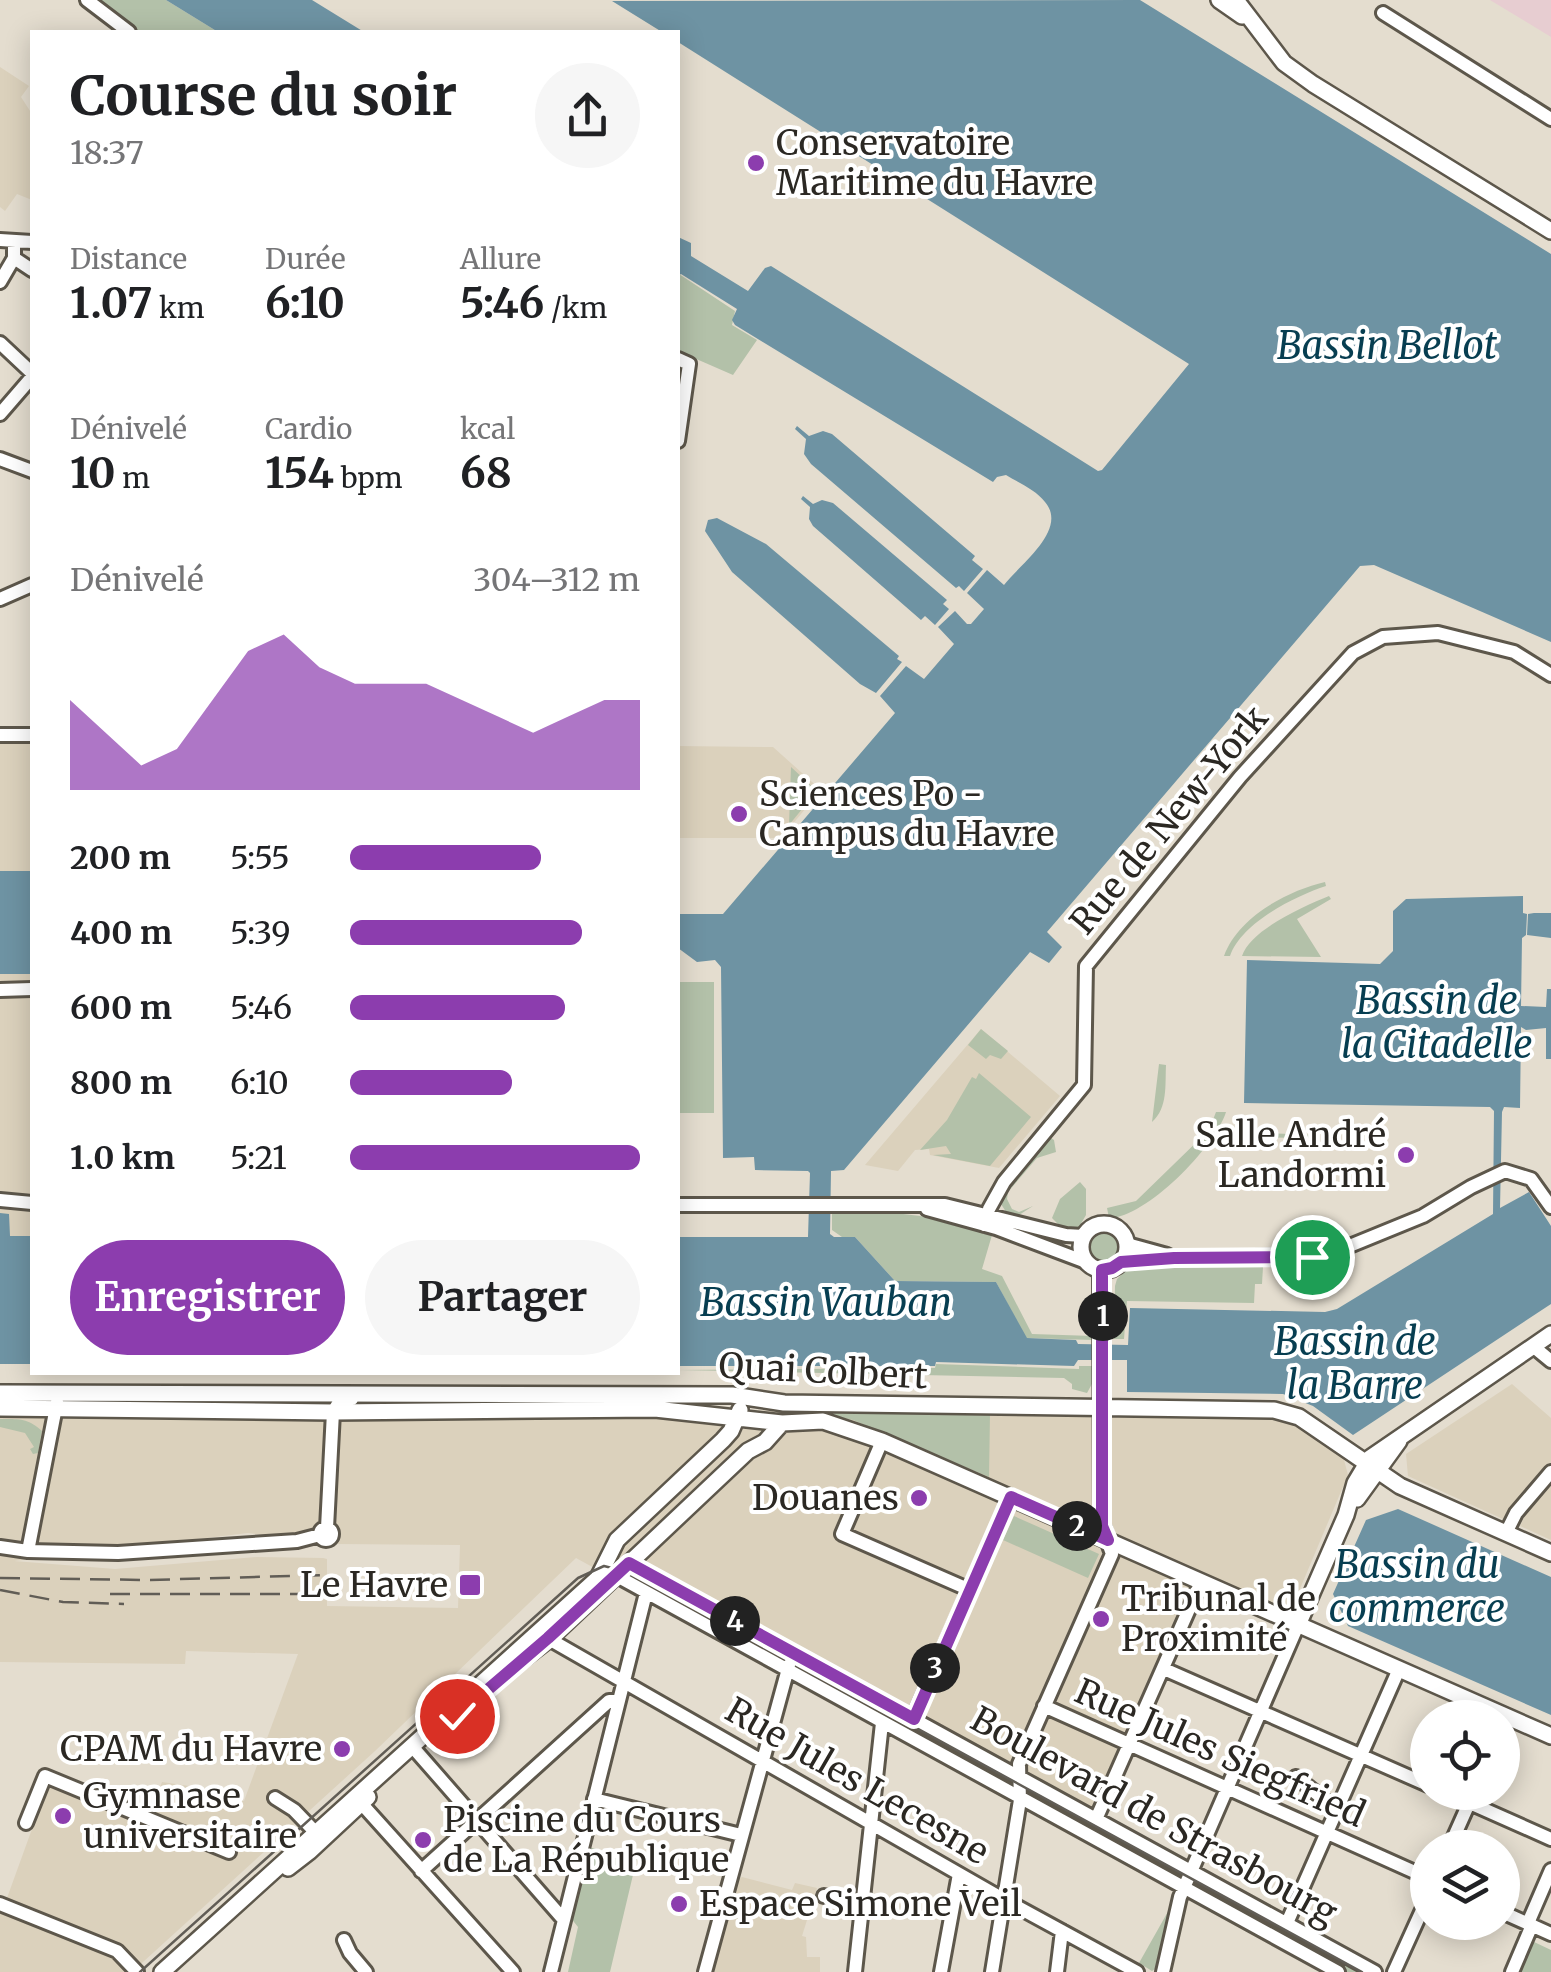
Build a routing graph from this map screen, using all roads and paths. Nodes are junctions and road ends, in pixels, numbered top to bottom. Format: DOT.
graph roads {
  1 [pos="87,0"];
  2 [pos="1220,0"];
  3 [pos="1236,0"];
  4 [pos="1383,13"];
  5 [pos="126,30"];
  6 [pos="1261,31"];
  7 [pos="1551,119"];
  8 [pos="1551,231"];
  9 [pos="7,241"];
  10 [pos="14,258"];
  11 [pos="30,269"];
  12 [pos="0,282"];
  13 [pos="0,343"];
  14 [pos="683,362"];
  15 [pos="30,373"];
  16 [pos="30,377"];
  17 [pos="680,409"];
  18 [pos="0,414"];
  19 [pos="0,459"];
  20 [pos="30,469"];
  21 [pos="30,586"];
  22 [pos="0,599"];
  23 [pos="1551,675"];
  24 [pos="0,735"];
  25 [pos="30,735"];
  26 [pos="0,990"];
  27 [pos="30,990"];
  28 [pos="0,1200"];
  29 [pos="30,1203"];
  30 [pos="680,1205"];
  31 [pos="1551,1207"];
  32 [pos="986,1219"];
  33 [pos="1083,1236"];
  34 [pos="1127,1244"];
  35 [pos="1174,1258"];
  36 [pos="1086,1262"];
  37 [pos="1121,1262"];
  38 [pos="1102,1270"];
  39 [pos="1551,1334"];
  40 [pos="1534,1347"];
  41 [pos="1551,1361"];
  42 [pos="41,1392"];
  43 [pos="0,1393"];
  44 [pos="69,1394"];
  45 [pos="366,1394"];
  46 [pos="412,1394"];
  47 [pos="758,1399"];
  48 [pos="1103,1407"];
  49 [pos="0,1408"];
  50 [pos="54,1408"];
  51 [pos="434,1411"];
  52 [pos="333,1412"];
  53 [pos="708,1415"];
  54 [pos="737,1419"];
  55 [pos="759,1421"];
  56 [pos="782,1423"];
  57 [pos="723,1440"];
  58 [pos="882,1441"];
  59 [pos="748,1451"];
  60 [pos="1372,1466"];
  61 [pos="1551,1472"];
  62 [pos="1011,1497"];
  63 [pos="1506,1533"];
  64 [pos="1108,1540"];
  65 [pos="0,1547"];
  66 [pos="28,1551"];
  67 [pos="1551,1553"];
  68 [pos="610,1564"];
  69 [pos="635,1566"];
  70 [pos="1201,1582"];
  71 [pos="970,1590"];
  72 [pos="646,1593"];
  73 [pos="1298,1625"];
  74 [pos="548,1638"];
  75 [pos="794,1654"];
  76 [pos="1164,1669"];
  77 [pos="1399,1669"];
  78 [pos="787,1670"];
  79 [pos="623,1682"];
  80 [pos="1461,1700"];
  81 [pos="617,1701"];
  82 [pos="1044,1706"];
  83 [pos="1261,1712"];
  84 [pos="914,1719"];
  85 [pos="882,1723"];
  86 [pos="1520,1727"];
  87 [pos="1551,1736"];
  88 [pos="1130,1745"];
  89 [pos="417,1752"];
  90 [pos="1361,1756"];
  91 [pos="761,1761"];
  92 [pos="1020,1776"];
  93 [pos="1296,1777"];
  94 [pos="1410,1777"];
  95 [pos="1228,1789"];
  96 [pos="275,1798"];
  97 [pos="594,1799"];
  98 [pos="1020,1800"];
  99 [pos="361,1803"];
  100 [pos="1337,1810"];
  101 [pos="1494,1810"];
  102 [pos="1097,1817"];
  103 [pos="476,1820"];
  104 [pos="26,1822"];
  105 [pos="872,1823"];
  106 [pos="1326,1833"];
  107 [pos="319,1836"];
  108 [pos="742,1836"];
  109 [pos="1551,1839"];
  110 [pos="229,1852"];
  111 [pos="1194,1870"];
  112 [pos="1410,1870"];
  113 [pos="1551,1870"];
  114 [pos="422,1871"];
  115 [pos="959,1874"];
  116 [pos="1184,1888"];
  117 [pos="824,1896"];
  118 [pos="1003,1900"];
  119 [pos="0,1904"];
  120 [pos="863,1904"];
  121 [pos="564,1920"];
  122 [pos="1520,1920"];
  123 [pos="1287,1923"];
  124 [pos="1530,1924"];
  125 [pos="1062,1931"];
  126 [pos="1551,1934"];
  127 [pos="1410,1937"];
  128 [pos="344,1940"];
  129 [pos="137,1972"];
  130 [pos="162,1972"];
  131 [pos="175,1972"];
  132 [pos="366,1972"];
  133 [pos="512,1972"];
  134 [pos="551,1972"];
  135 [pos="705,1972"];
  136 [pos="855,1972"];
  137 [pos="941,1972"];
  138 [pos="992,1972"];
  139 [pos="1057,1972"];
  140 [pos="1137,1972"];
  141 [pos="1163,1972"];
  142 [pos="1338,1972"];
  143 [pos="1375,1972"];
  144 [pos="1394,1972"];
  145 [pos="1512,1972"];
  1 -- 5 [label="street"];
  2 -- 6 [label="main road"];
  3 -- 6 [label="main road"];
  4 -- 7 [label="street"];
  6 -- 8 [label="main road"];
  9 -- 10 [label="street"];
  10 -- 11 [label="street"];
  10 -- 12 [label="street"];
  13 -- 15 [label="street"];
  14 -- 17 [label="street"];
  16 -- 18 [label="street"];
  19 -- 20 [label="street"];
  21 -- 22 [label="street"];
  23 -- 32 [label="street, Rue de New-York"];
  24 -- 25 [label="street"];
  26 -- 27 [label="street"];
  28 -- 29 [label="street"];
  30 -- 32 [label="street"];
  31 -- 35 [label="street"];
  32 -- 33 [label="street"];
  32 -- 36 [label="street"];
  33 -- 34 [label="main road"];
  33 -- 36 [label="main road"];
  34 -- 35 [label="street"];
  34 -- 37 [label="main road"];
  35 -- 37 [label="street"];
  36 -- 38 [label="main road"];
  37 -- 38 [label="main road"];
  38 -- 48 [label="main road"];
  39 -- 40 [label="main road"];
  40 -- 41 [label="street"];
  40 -- 60 [label="main road"];
  42 -- 43 [label="main road, Quai Colbert"];
  42 -- 44 [label="main road, Quai Colbert"];
  42 -- 50 [label="street"];
  44 -- 45 [label="main road, Quai Colbert"];
  44 -- 50 [label="street"];
  45 -- 46 [label="main road, Quai Colbert"];
  45 -- 52 [label="street"];
  46 -- 47 [label="main road, Quai Colbert"];
  46 -- 51 [label="main road"];
  47 -- 48 [label="main road, Quai Colbert"];
  47 -- 54 [label="main road"];
  47 -- 55 [label="main road"];
  48 -- 60 [label="main road, Quai Colbert"];
  48 -- 64 [label="main road"];
  49 -- 50 [label="main road, Quai Colbert"];
  50 -- 52 [label="main road, Quai Colbert"];
  50 -- 66 [label="street"];
  51 -- 52 [label="main road, Quai Colbert"];
  51 -- 53 [label="main road, Quai Colbert"];
  52 -- 66 [label="street"];
  53 -- 54 [label="main road, Quai Colbert"];
  53 -- 57 [label="main road"];
  54 -- 55 [label="main road, Quai Colbert"];
  54 -- 57 [label="main road"];
  55 -- 56 [label="main road, Quai Colbert"];
  55 -- 59 [label="main road"];
  56 -- 58 [label="main road, Quai Colbert"];
  56 -- 59 [label="main road"];
  57 -- 68 [label="main road"];
  58 -- 62 [label="main road, Quai Colbert"];
  58 -- 71 [label="street"];
  59 -- 69 [label="main road"];
  60 -- 63 [label="main road, Quai Colbert"];
  60 -- 73 [label="main road"];
  61 -- 63 [label="street"];
  62 -- 64 [label="main road, Quai Colbert"];
  62 -- 71 [label="street"];
  63 -- 67 [label="main road, Quai Colbert"];
  64 -- 70 [label="main road, Quai Colbert"];
  64 -- 82 [label="street"];
  65 -- 66 [label="street"];
  68 -- 69 [label="main road"];
  68 -- 72 [label="street, Boulevard de Strasbourg"];
  68 -- 74 [label="main road"];
  68 -- 107 [label="main road"];
  69 -- 75 [label="street, Boulevard de Strasbourg"];
  70 -- 73 [label="main road, Quai Colbert"];
  70 -- 76 [label="street"];
  71 -- 84 [label="street"];
  72 -- 78 [label="street, Boulevard de Strasbourg"];
  72 -- 79 [label="street"];
  73 -- 77 [label="main road, Quai Colbert"];
  73 -- 83 [label="street"];
  74 -- 79 [label="street, Rue Jules Lecesne"];
  74 -- 89 [label="main road"];
  75 -- 78 [label="street"];
  75 -- 84 [label="street, Boulevard de Strasbourg"];
  76 -- 83 [label="street"];
  76 -- 88 [label="street"];
  77 -- 80 [label="main road, Quai Colbert"];
  77 -- 90 [label="street"];
  78 -- 85 [label="street, Boulevard de Strasbourg"];
  78 -- 91 [label="street"];
  79 -- 81 [label="street"];
  79 -- 91 [label="street, Rue Jules Lecesne"];
  81 -- 97 [label="street"];
  81 -- 103 [label="street"];
  82 -- 88 [label="street, Rue Jules Siegfried"];
  82 -- 92 [label="street"];
  83 -- 90 [label="street"];
  83 -- 95 [label="street"];
  84 -- 92 [label="street, Boulevard de Strasbourg"];
  85 -- 98 [label="street, Boulevard de Strasbourg"];
  85 -- 105 [label="street"];
  86 -- 87 [label="main road, Quai Colbert"];
  88 -- 95 [label="street, Rue Jules Siegfried"];
  88 -- 102 [label="street"];
  89 -- 99 [label="main road"];
  89 -- 103 [label="street"];
  90 -- 94 [label="street"];
  90 -- 100 [label="street"];
  91 -- 105 [label="street, Rue Jules Lecesne"];
  91 -- 108 [label="street"];
  92 -- 98 [label="street"];
  92 -- 102 [label="street, Boulevard de Strasbourg"];
  93 -- 100 [label="street"];
  95 -- 106 [label="street, Rue Jules Siegfried"];
  95 -- 111 [label="street"];
  96 -- 107 [label="street"];
  97 -- 108 [label="street"];
  97 -- 121 [label="street"];
  98 -- 116 [label="street, Boulevard de Strasbourg"];
  98 -- 118 [label="street"];
  99 -- 107 [label="main road"];
  99 -- 114 [label="street"];
  100 -- 106 [label="street"];
  101 -- 109 [label="street"];
  102 -- 111 [label="street, Boulevard de Strasbourg"];
  103 -- 114 [label="street"];
  103 -- 121 [label="street"];
  104 -- 110 [label="street"];
  105 -- 115 [label="street, Rue Jules Lecesne"];
  105 -- 120 [label="street"];
  106 -- 112 [label="street, Rue Jules Siegfried"];
  106 -- 123 [label="street"];
  107 -- 130 [label="main road"];
  107 -- 131 [label="main road"];
  108 -- 135 [label="street"];
  111 -- 116 [label="street"];
  111 -- 123 [label="street, Boulevard de Strasbourg"];
  113 -- 124 [label="street"];
  114 -- 133 [label="street"];
  115 -- 118 [label="street, Rue Jules Lecesne"];
  115 -- 137 [label="street"];
  116 -- 141 [label="street"];
  116 -- 142 [label="street, Boulevard de Strasbourg"];
  117 -- 120 [label="street"];
  118 -- 125 [label="street, Rue Jules Lecesne"];
  118 -- 138 [label="street"];
  119 -- 129 [label="street"];
  120 -- 136 [label="street"];
  121 -- 134 [label="street"];
  122 -- 124 [label="street"];
  123 -- 143 [label="street, Boulevard de Strasbourg"];
  124 -- 126 [label="street"];
  124 -- 145 [label="street"];
  125 -- 139 [label="street"];
  125 -- 140 [label="street, Rue Jules Lecesne"];
  127 -- 144 [label="street"];
  128 -- 132 [label="street"];
}
